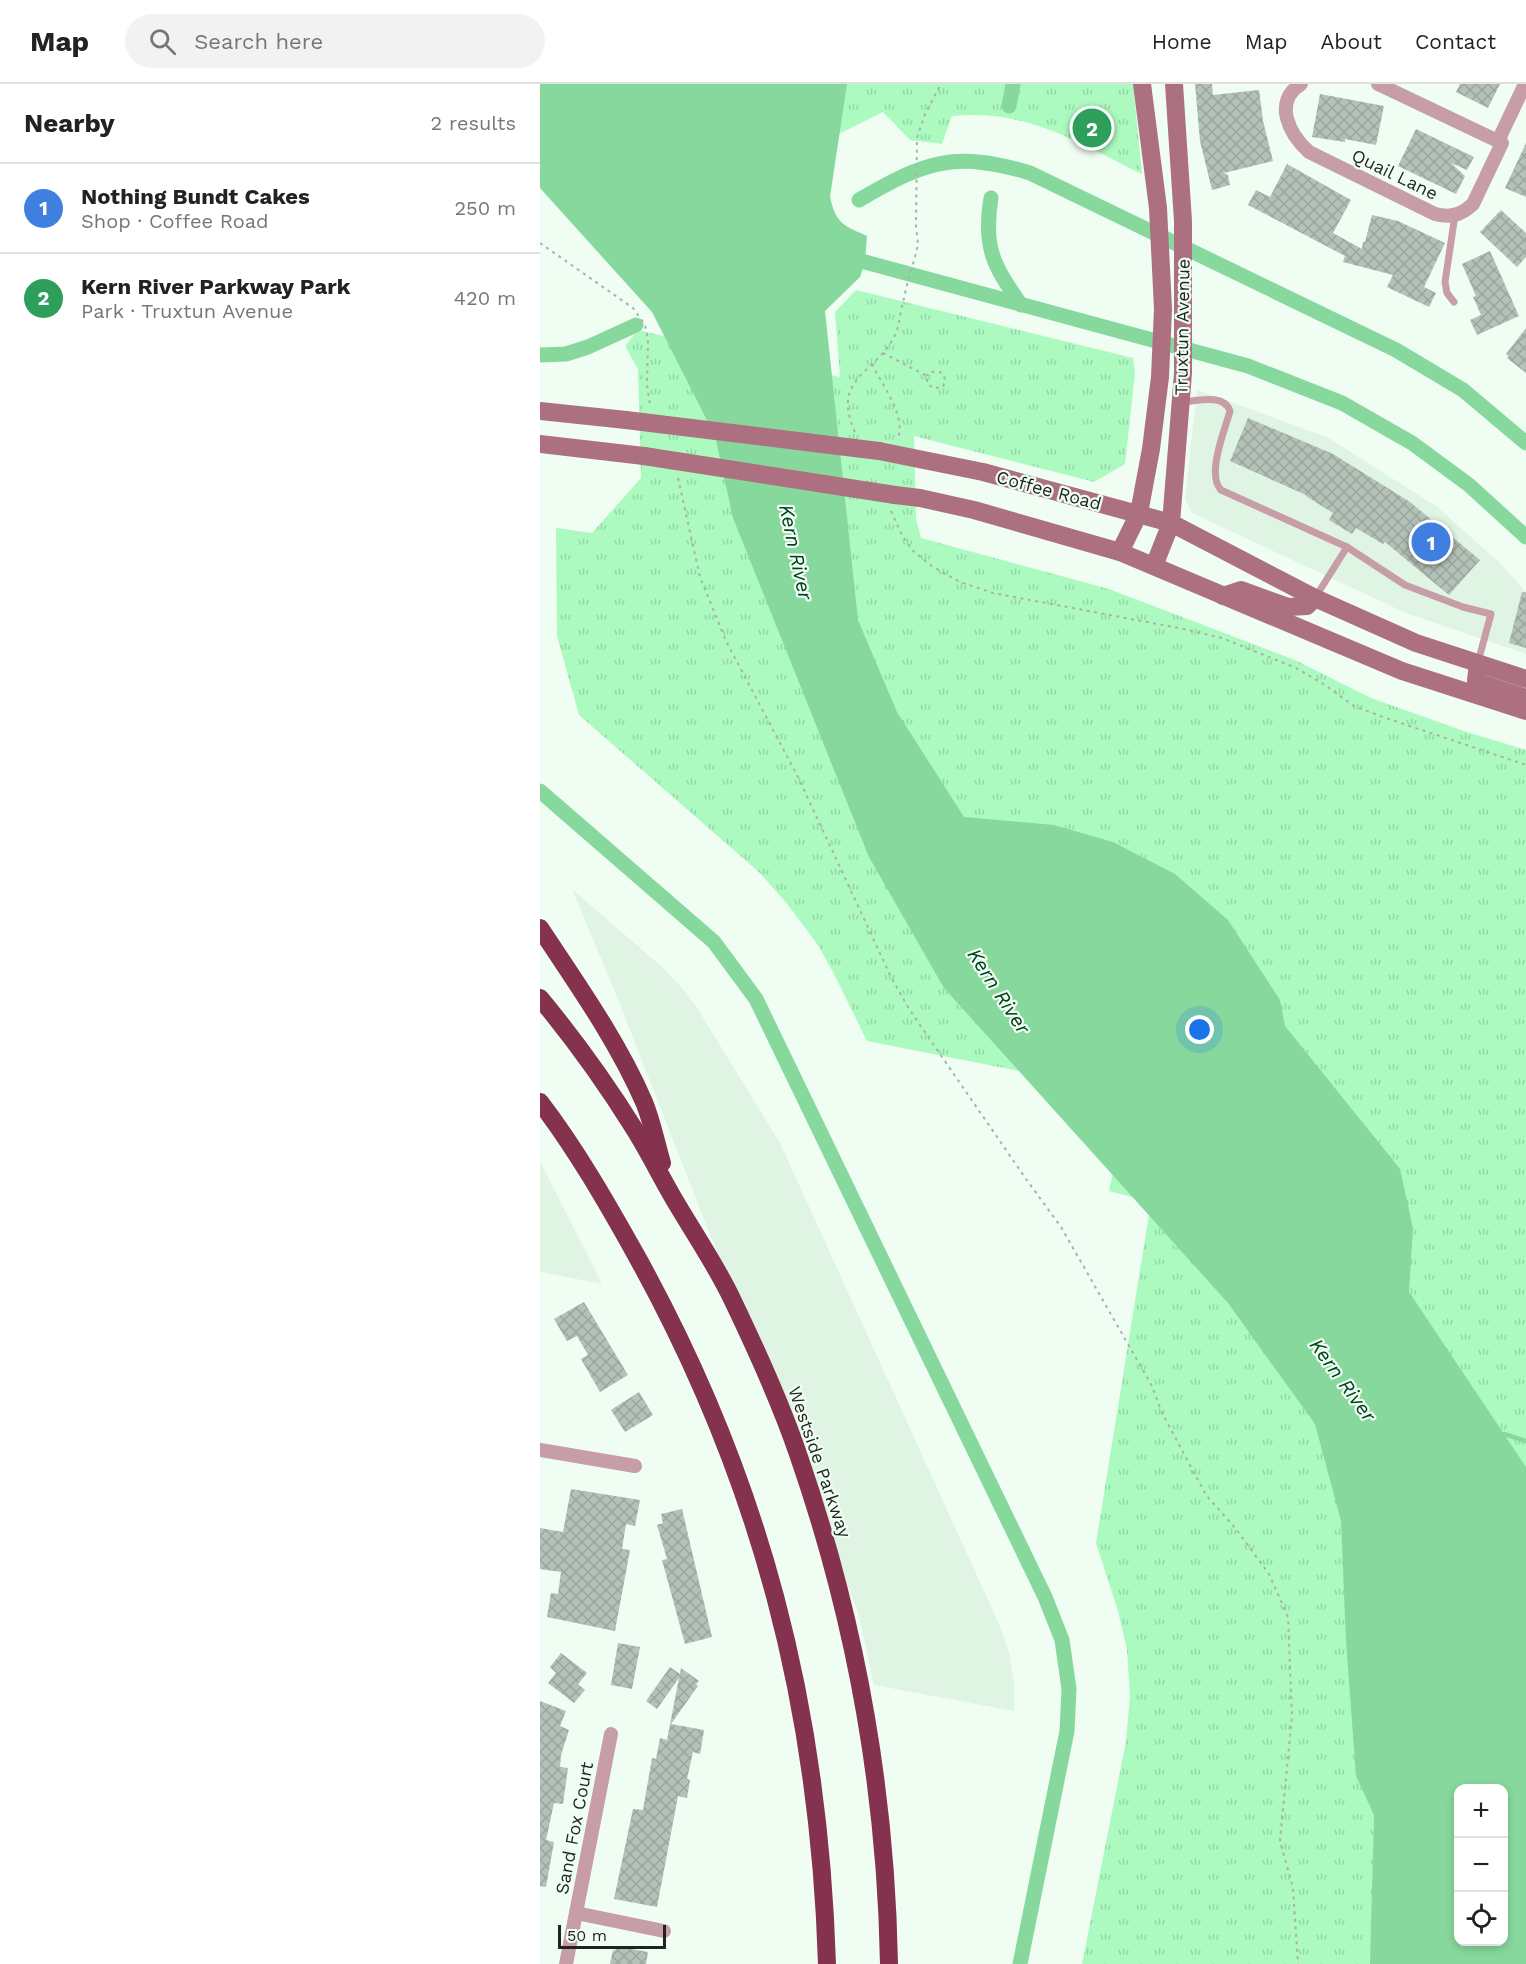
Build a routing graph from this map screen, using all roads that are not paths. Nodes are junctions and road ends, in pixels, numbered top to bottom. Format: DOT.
graph roads {
  1 [pos="1142,84"];
  2 [pos="1174,84"];
  3 [pos="1301,84"];
  4 [pos="1378,84"];
  5 [pos="1525,84"];
  6 [pos="1498,141"];
  7 [pos="1455,215"];
  8 [pos="1454,302"];
  9 [pos="1180,402"];
  10 [pos="540,411"];
  11 [pos="540,444"];
  12 [pos="1139,513"];
  13 [pos="1171,523"];
  14 [pos="1347,547"];
  15 [pos="1120,552"];
  16 [pos="1154,566"];
  17 [pos="1223,596"];
  18 [pos="1315,598"];
  19 [pos="1478,664"];
  20 [pos="1526,679"];
  21 [pos="1526,698"];
  22 [pos="1526,711"];
  23 [pos="540,928"];
  24 [pos="540,998"];
  25 [pos="540,1102"];
  26 [pos="671,1194"];
  27 [pos="540,1450"];
  28 [pos="635,1466"];
  29 [pos="611,1734"];
  30 [pos="576,1913"];
  31 [pos="664,1932"];
  32 [pos="566,1964"];
  33 [pos="827,1964"];
  34 [pos="889,1964"];
  1 -- 12 [label="main road, Truxtun Avenue"];
  2 -- 9 [label="main road, Truxtun Avenue"];
  3 -- 7 [label="street, Quail Lane"];
  4 -- 6 [label="street"];
  5 -- 6 [label="street, Quail Lane"];
  6 -- 7 [label="street, Quail Lane"];
  7 -- 8 [label="lane"];
  9 -- 13 [label="main road, Truxtun Avenue"];
  9 -- 14 [label="lane"];
  10 -- 12 [label="main road, Coffee Road, bridge"];
  11 -- 15 [label="main road, bridge"];
  12 -- 13 [label="main road, Coffee Road"];
  12 -- 15 [label="main road, Truxtun Avenue"];
  13 -- 16 [label="main road, Truxtun Avenue"];
  13 -- 18 [label="main road, Coffee Road"];
  14 -- 18 [label="lane"];
  14 -- 19 [label="lane"];
  15 -- 16 [label="main road"];
  16 -- 17 [label="main road"];
  17 -- 18 [label="main road"];
  17 -- 22 [label="main road"];
  18 -- 19 [label="main road, Coffee Road"];
  19 -- 20 [label="main road, Coffee Road"];
  19 -- 21 [label="main road"];
  23 -- 26 [label="highway"];
  24 -- 26 [label="highway, Westside Parkway"];
  25 -- 33 [label="highway"];
  26 -- 34 [label="highway, Westside Parkway"];
  27 -- 28 [label="street"];
  29 -- 30 [label="street, Sand Fox Court"];
  30 -- 31 [label="street"];
  30 -- 32 [label="street, Sand Fox Court"];
}
